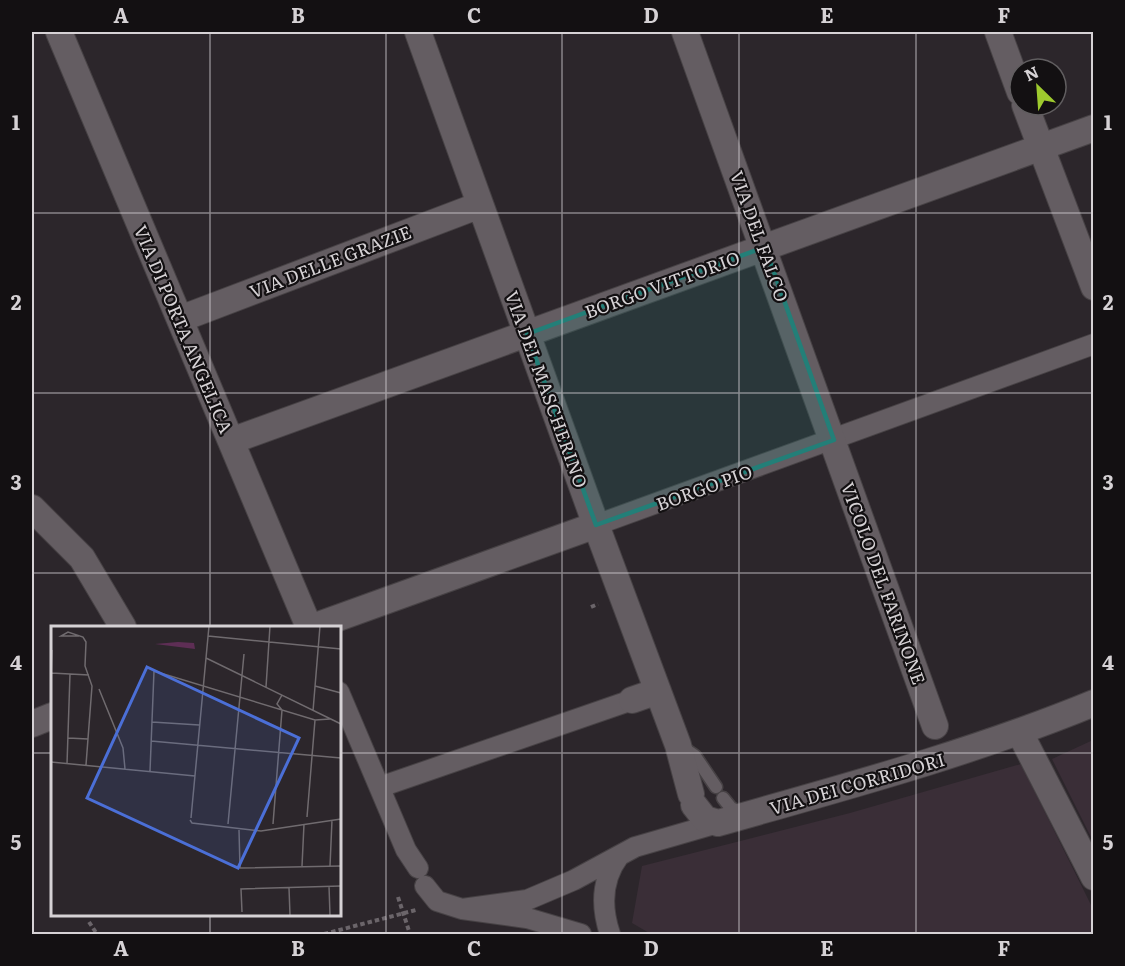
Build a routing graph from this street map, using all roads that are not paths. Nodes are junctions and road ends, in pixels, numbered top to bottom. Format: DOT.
graph roads {
  1 [pos="58,32"];
  2 [pos="418,32"];
  3 [pos="685,32"];
  4 [pos="998,32"];
  5 [pos="1008,59"];
  6 [pos="1029,117"];
  7 [pos="1094,128"];
  8 [pos="1040,147"];
  9 [pos="480,204"];
  10 [pos="765,247"];
  11 [pos="1094,287"];
  12 [pos="180,319"];
  13 [pos="527,334"];
  14 [pos="1094,344"];
  15 [pos="834,440"];
  16 [pos="231,441"];
  17 [pos="32,508"];
  18 [pos="596,525"];
  19 [pos="122,626"];
  20 [pos="311,626"];
  21 [pos="314,626"];
  22 [pos="658,691"];
  23 [pos="340,694"];
  24 [pos="632,700"];
  25 [pos="1094,703"];
  26 [pos="51,716"];
  27 [pos="32,724"];
  28 [pos="1020,733"];
  29 [pos="678,745"];
  30 [pos="946,758"];
  31 [pos="380,787"];
  32 [pos="747,815"];
  33 [pos="718,823"];
  34 [pos="619,856"];
  35 [pos="1094,877"];
  36 [pos="462,909"];
  37 [pos="581,934"];
  38 [pos="610,934"];
  1 -- 12 [label="street, VIA DI PORTA ANGELICA"];
  2 -- 9 [label="street, VIA DEL MASCHERINO"];
  3 -- 10 [label="street, VIA DEL FALCO"];
  4 -- 5 [label="street"];
  6 -- 8 [label="street"];
  7 -- 8 [label="street, BORGO VITTORIO"];
  8 -- 10 [label="street, BORGO VITTORIO"];
  8 -- 11 [label="street"];
  9 -- 12 [label="street, VIA DELLE GRAZIE"];
  9 -- 13 [label="street, VIA DEL MASCHERINO"];
  10 -- 13 [label="street, BORGO VITTORIO"];
  10 -- 15 [label="street, VIA DEL FALCO"];
  12 -- 16 [label="street, VIA DI PORTA ANGELICA"];
  13 -- 16 [label="street, BORGO VITTORIO"];
  13 -- 18 [label="street, VIA DEL MASCHERINO"];
  14 -- 15 [label="street, BORGO PIO"];
  15 -- 18 [label="street, BORGO PIO"];
  15 -- 30 [label="street, VICOLO DEL FARINONE"];
  16 -- 20 [label="street, VIA DI PORTA ANGELICA"];
  17 -- 19 [label="street"];
  18 -- 21 [label="street, BORGO PIO"];
  18 -- 22 [label="street, VIA DEL MASCHERINO"];
  22 -- 24 [label="street"];
  22 -- 29 [label="street, VIA DEL MASCHERINO"];
  23 -- 31 [label="street"];
  24 -- 31 [label="street"];
  25 -- 28 [label="street, VIA DEI CORRIDORI"];
  26 -- 27 [label="street"];
  28 -- 30 [label="street, VIA DEI CORRIDORI"];
  28 -- 35 [label="street"];
  29 -- 32 [label="lane, VIA DEL MASCHERINO"];
  29 -- 33 [label="street, VIA DEL MASCHERINO"];
  30 -- 32 [label="street, VIA DEI CORRIDORI"];
  31 -- 36 [label="street"];
  32 -- 33 [label="street, VIA DEI CORRIDORI"];
  33 -- 34 [label="street, VIA DEI CORRIDORI"];
  34 -- 36 [label="street, VIA DEI CORRIDORI"];
  34 -- 38 [label="street"];
  36 -- 37 [label="street"];
}
